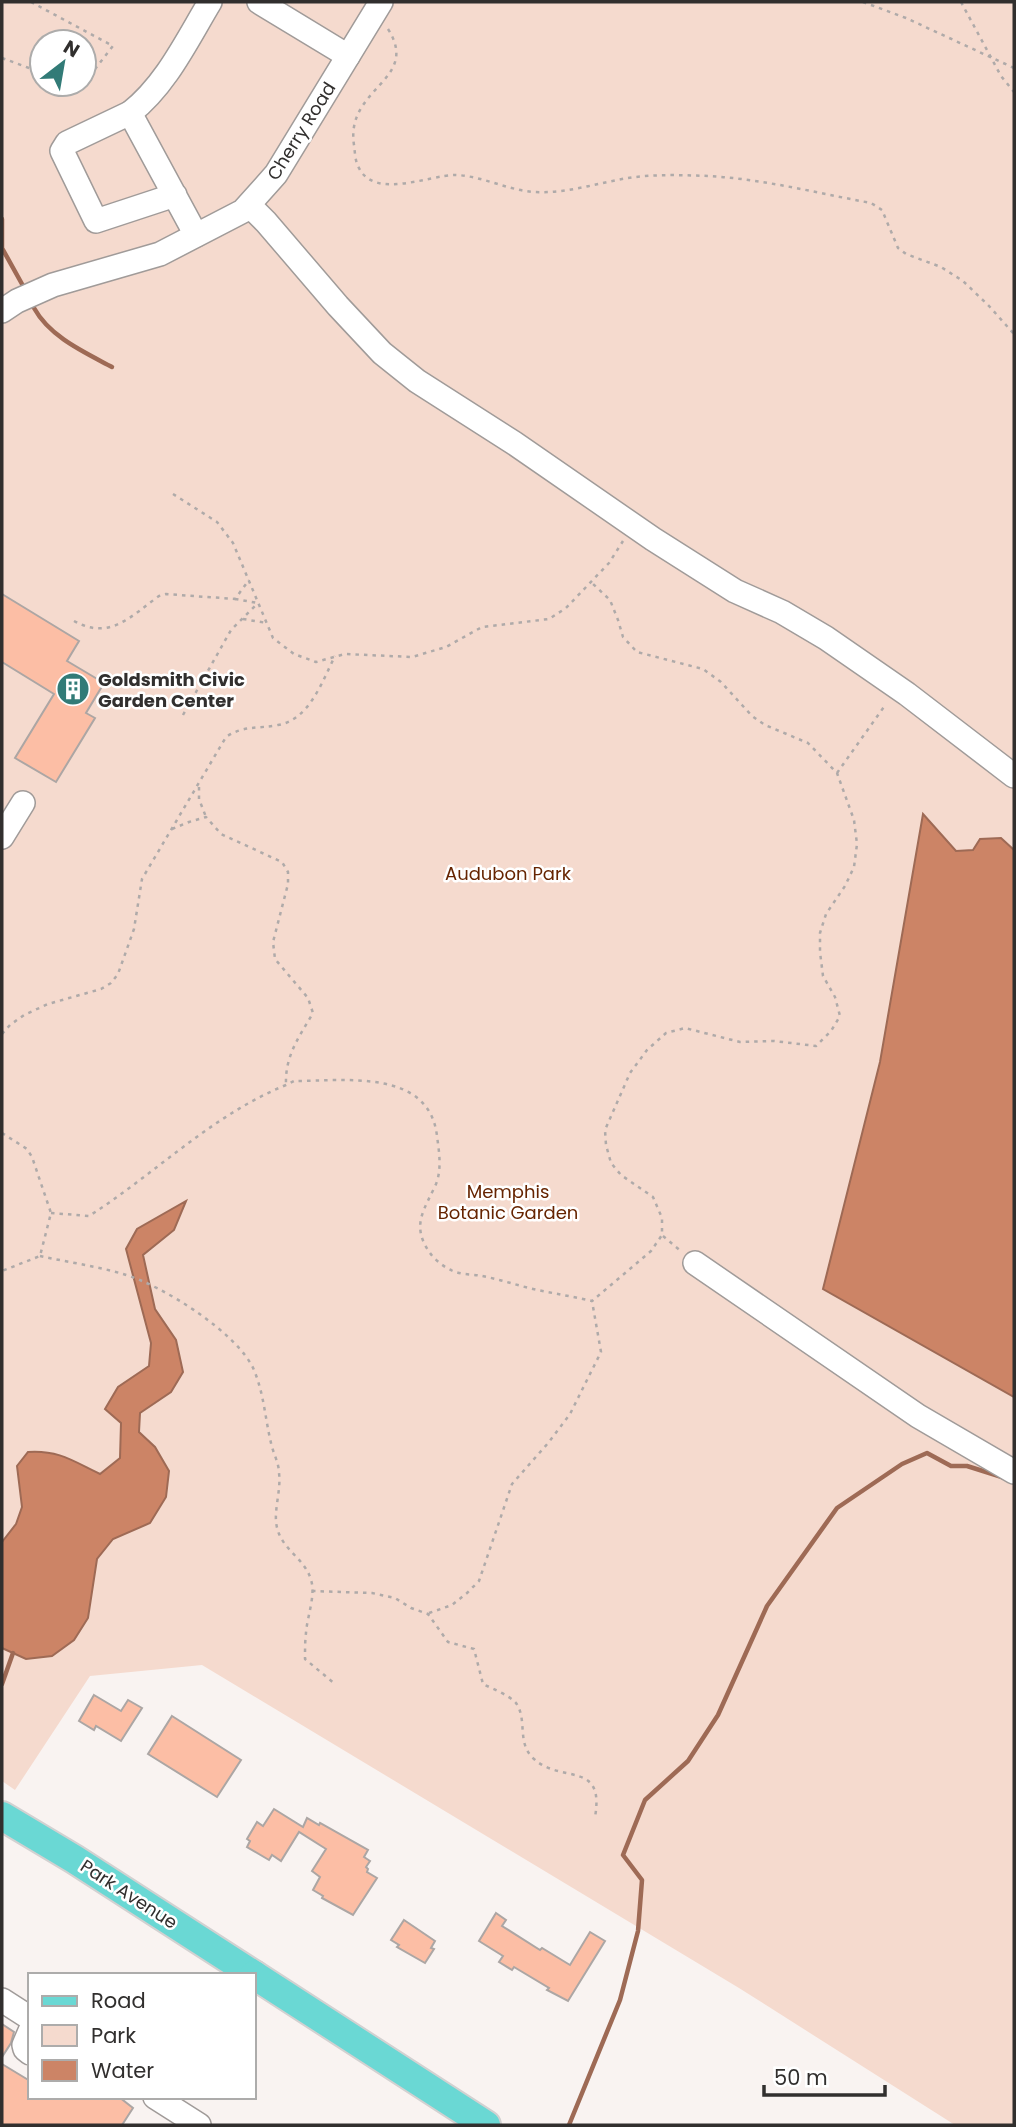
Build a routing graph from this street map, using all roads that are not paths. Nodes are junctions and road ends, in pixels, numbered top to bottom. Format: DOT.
graph roads {
  1 [pos="210,2"];
  2 [pos="259,2"];
  3 [pos="377,8"];
  4 [pos="348,55"];
  5 [pos="131,113"];
  6 [pos="175,195"];
  7 [pos="249,205"];
  8 [pos="197,235"];
  9 [pos="2,311"];
  10 [pos="1014,776"];
  11 [pos="23,803"];
  12 [pos="2,837"];
  13 [pos="695,1263"];
  14 [pos="1014,1472"];
  15 [pos="2,1816"];
  16 [pos="251,1973"];
  17 [pos="256,1976"];
  18 [pos="2,2000"];
  19 [pos="28,2017"];
  20 [pos="28,2036"];
  21 [pos="28,2051"];
  22 [pos="158,2099"];
  23 [pos="480,2124"];
  24 [pos="199,2125"];
  1 -- 5 [label="street"];
  2 -- 4 [label="street"];
  3 -- 4 [label="street, Cherry Road"];
  4 -- 7 [label="street, Cherry Road"];
  5 -- 6 [label="street"];
  5 -- 6 [label="street"];
  6 -- 8 [label="street"];
  7 -- 8 [label="street, Cherry Road"];
  7 -- 10 [label="street"];
  8 -- 9 [label="street, Cherry Road"];
  11 -- 12 [label="street"];
  13 -- 14 [label="street"];
  15 -- 16 [label="main road, Park Avenue"];
  17 -- 23 [label="main road, Park Avenue"];
  18 -- 19 [label="street"];
  20 -- 21 [label="street"];
  22 -- 24 [label="street"];
}
